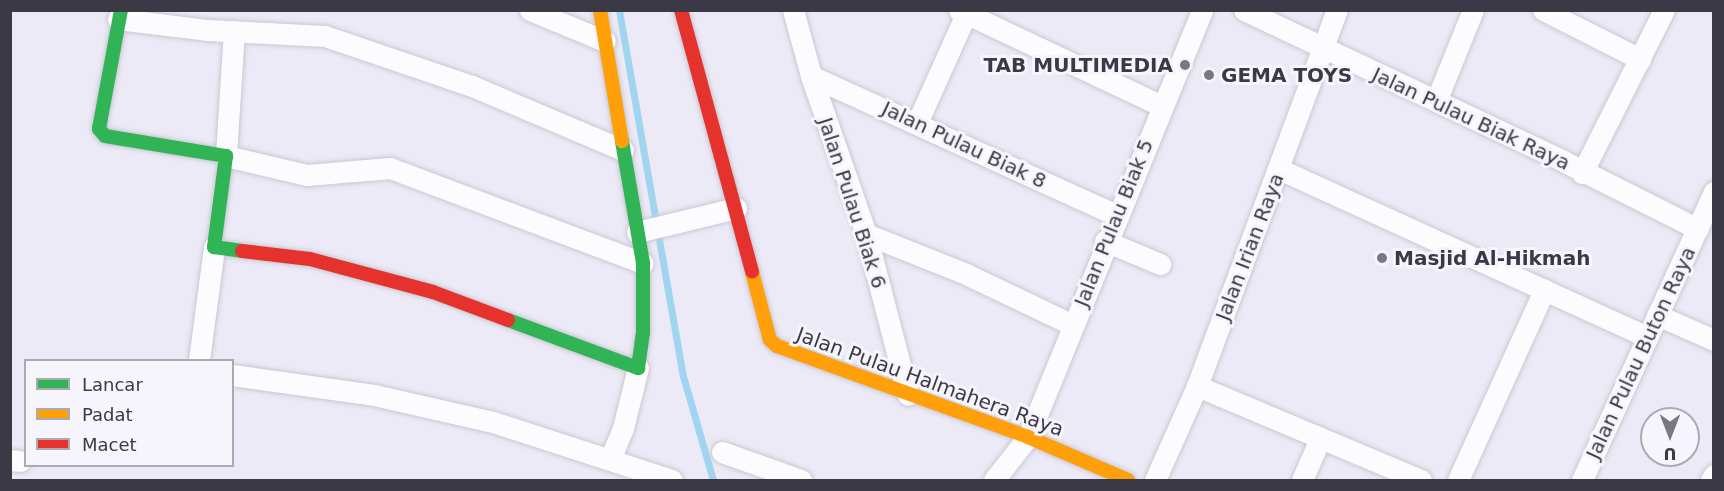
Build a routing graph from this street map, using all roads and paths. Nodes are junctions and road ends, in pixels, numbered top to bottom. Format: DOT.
graph roads {
  1 [pos="530,10"];
  2 [pos="600,10"];
  3 [pos="681,10"];
  4 [pos="793,10"];
  5 [pos="1202,10"];
  6 [pos="1244,10"];
  7 [pos="1337,10"];
  8 [pos="1473,10"];
  9 [pos="1543,10"];
  10 [pos="1664,10"];
  11 [pos="972,14"];
  12 [pos="119,15"];
  13 [pos="234,31"];
  14 [pos="605,41"];
  15 [pos="1323,47"];
  16 [pos="1640,59"];
  17 [pos="811,76"];
  18 [pos="1436,101"];
  19 [pos="1162,106"];
  20 [pos="917,123"];
  21 [pos="623,150"];
  22 [pos="226,156"];
  23 [pos="1279,170"];
  24 [pos="1582,173"];
  25 [pos="1713,192"];
  26 [pos="736,208"];
  27 [pos="1116,215"];
  28 [pos="653,229"];
  29 [pos="1698,229"];
  30 [pos="866,234"];
  31 [pos="1106,241"];
  32 [pos="214,247"];
  33 [pos="643,263"];
  34 [pos="1160,264"];
  35 [pos="1544,290"];
  36 [pos="1657,315"];
  37 [pos="1073,325"];
  38 [pos="1647,337"];
  39 [pos="1713,340"];
  40 [pos="199,359"];
  41 [pos="638,368"];
  42 [pos="234,375"];
  43 [pos="1197,386"];
  44 [pos="908,395"];
  45 [pos="1028,437"];
  46 [pos="1320,439"];
  47 [pos="722,452"];
  48 [pos="610,459"];
  49 [pos="1713,475"];
  50 [pos="672,480"];
  51 [pos="801,480"];
  52 [pos="994,480"];
  53 [pos="1128,480"];
  54 [pos="1155,480"];
  55 [pos="1302,480"];
  56 [pos="1421,480"];
  57 [pos="1458,480"];
  58 [pos="1582,480"];
  59 [pos="1711,480"];
  1 -- 14 [label="street"];
  2 -- 14 [label="street"];
  3 -- 26 [label="street, Jalan Pulau Halmahera Raya"];
  4 -- 17 [label="street, Jalan Pulau Biak 6"];
  5 -- 19 [label="street, Jalan Pulau Biak 5"];
  6 -- 15 [label="street, Jalan Pulau Biak Raya"];
  7 -- 15 [label="street, Jalan Irian Raya"];
  8 -- 18 [label="street"];
  9 -- 16 [label="street"];
  10 -- 16 [label="street"];
  11 -- 19 [label="street"];
  11 -- 20 [label="street"];
  12 -- 13 [label="street"];
  12 -- 22 [label="street"];
  13 -- 21 [label="street"];
  13 -- 22 [label="street"];
  14 -- 21 [label="street"];
  15 -- 18 [label="street, Jalan Pulau Biak Raya"];
  15 -- 23 [label="street, Jalan Irian Raya"];
  16 -- 24 [label="street"];
  17 -- 20 [label="street, Jalan Pulau Biak 8"];
  17 -- 30 [label="street, Jalan Pulau Biak 6"];
  18 -- 24 [label="street, Jalan Pulau Biak Raya"];
  19 -- 27 [label="street, Jalan Pulau Biak 5"];
  20 -- 27 [label="street, Jalan Pulau Biak 8"];
  21 -- 28 [label="street"];
  22 -- 32 [label="street"];
  22 -- 33 [label="street"];
  23 -- 35 [label="street"];
  23 -- 43 [label="street, Jalan Irian Raya"];
  24 -- 29 [label="street, Jalan Pulau Biak Raya"];
  25 -- 29 [label="street, Jalan Pulau Buton Raya"];
  26 -- 28 [label="street"];
  26 -- 44 [label="street, Jalan Pulau Halmahera Raya"];
  27 -- 31 [label="street, Jalan Pulau Biak 5"];
  28 -- 33 [label="street"];
  29 -- 36 [label="street, Jalan Pulau Buton Raya"];
  30 -- 37 [label="street"];
  30 -- 44 [label="street, Jalan Pulau Biak 6"];
  31 -- 34 [label="street"];
  31 -- 37 [label="street, Jalan Pulau Biak 5"];
  32 -- 40 [label="street"];
  32 -- 41 [label="street"];
  33 -- 41 [label="street"];
  35 -- 38 [label="street"];
  35 -- 57 [label="street"];
  36 -- 38 [label="street, Jalan Pulau Buton Raya"];
  36 -- 39 [label="street"];
  37 -- 45 [label="street, Jalan Pulau Biak 5"];
  38 -- 58 [label="street, Jalan Pulau Buton Raya"];
  41 -- 48 [label="street"];
  42 -- 48 [label="street"];
  43 -- 46 [label="street"];
  43 -- 54 [label="street, Jalan Irian Raya"];
  44 -- 45 [label="street, Jalan Pulau Halmahera Raya"];
  45 -- 52 [label="street, Jalan Pulau Biak 5"];
  45 -- 53 [label="street, Jalan Pulau Halmahera Raya"];
  46 -- 55 [label="street"];
  46 -- 56 [label="street"];
  47 -- 51 [label="street"];
  48 -- 50 [label="street"];
  49 -- 59 [label="street"];
}
